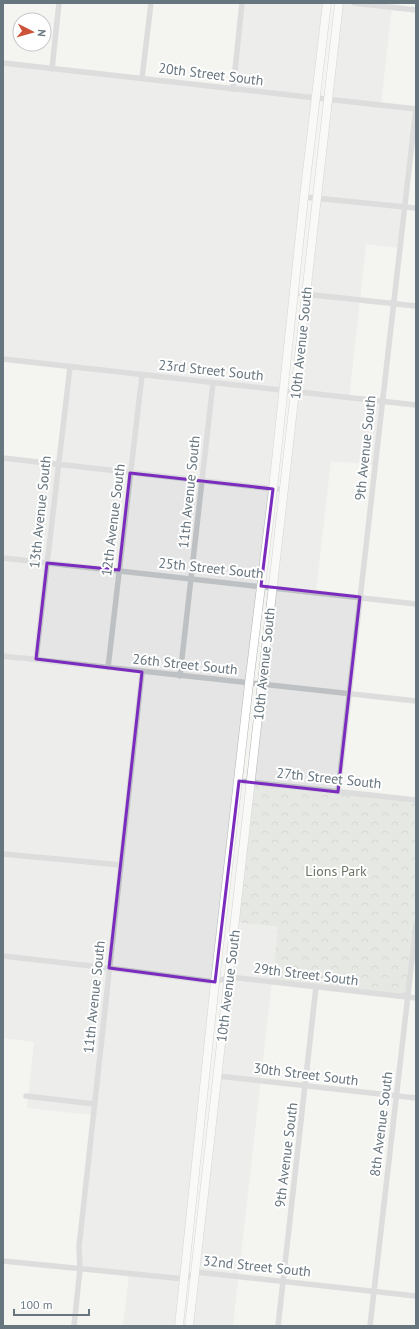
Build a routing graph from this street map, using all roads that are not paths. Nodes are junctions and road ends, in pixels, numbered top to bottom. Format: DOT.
graph roads {
  1 [pos="59,3"];
  2 [pos="150,3"];
  3 [pos="242,3"];
  4 [pos="327,3"];
  5 [pos="339,3"];
  6 [pos="354,3"];
  7 [pos="416,10"];
  8 [pos="3,63"];
  9 [pos="52,69"];
  10 [pos="142,78"];
  11 [pos="233,89"];
  12 [pos="316,98"];
  13 [pos="328,99"];
  14 [pos="416,109"];
  15 [pos="304,196"];
  16 [pos="316,198"];
  17 [pos="404,206"];
  18 [pos="416,208"];
  19 [pos="295,293"];
  20 [pos="306,294"];
  21 [pos="394,304"];
  22 [pos="416,306"];
  23 [pos="3,359"];
  24 [pos="70,367"];
  25 [pos="142,374"];
  26 [pos="213,383"];
  27 [pos="284,391"];
  28 [pos="296,392"];
  29 [pos="382,401"];
  30 [pos="416,405"];
  31 [pos="3,458"];
  32 [pos="58,464"];
  33 [pos="130,473"];
  34 [pos="202,481"];
  35 [pos="273,489"];
  36 [pos="285,490"];
  37 [pos="3,558"];
  38 [pos="47,563"];
  39 [pos="119,570"];
  40 [pos="191,578"];
  41 [pos="261,586"];
  42 [pos="272,587"];
  43 [pos="360,597"];
  44 [pos="416,604"];
  45 [pos="3,656"];
  46 [pos="36,660"];
  47 [pos="108,668"];
  48 [pos="142,672"];
  49 [pos="180,676"];
  50 [pos="249,684"];
  51 [pos="261,685"];
  52 [pos="349,694"];
  53 [pos="416,702"];
  54 [pos="239,781"];
  55 [pos="251,782"];
  56 [pos="338,792"];
  57 [pos="416,800"];
  58 [pos="3,854"];
  59 [pos="121,866"];
  60 [pos="416,925"];
  61 [pos="3,956"];
  62 [pos="109,968"];
  63 [pos="229,977"];
  64 [pos="216,982"];
  65 [pos="316,988"];
  66 [pos="408,997"];
  67 [pos="416,998"];
  68 [pos="218,1076"];
  69 [pos="306,1086"];
  70 [pos="26,1096"];
  71 [pos="396,1096"];
  72 [pos="416,1098"];
  73 [pos="94,1104"];
  74 [pos="3,1261"];
  75 [pos="80,1269"];
  76 [pos="196,1272"];
  77 [pos="184,1279"];
  78 [pos="283,1281"];
  79 [pos="374,1291"];
  80 [pos="416,1296"];
  81 [pos="74,1326"];
  82 [pos="179,1326"];
  83 [pos="190,1326"];
  84 [pos="278,1326"];
  85 [pos="370,1326"];
  1 -- 9 [label="street"];
  2 -- 10 [label="street"];
  3 -- 11 [label="street"];
  4 -- 12 [label="highway, 10th Avenue South"];
  5 -- 13 [label="highway, 10th Avenue South"];
  6 -- 7 [label="street"];
  8 -- 9 [label="street, 20th Street South"];
  9 -- 10 [label="street, 20th Street South"];
  10 -- 11 [label="street, 20th Street South"];
  11 -- 12 [label="street, 20th Street South"];
  12 -- 13 [label="street, 20th Street South"];
  12 -- 15 [label="highway, 10th Avenue South"];
  13 -- 14 [label="street, 20th Street South"];
  13 -- 16 [label="highway, 10th Avenue South"];
  14 -- 17 [label="street, 9th Avenue South"];
  15 -- 16 [label="street"];
  15 -- 19 [label="highway, 10th Avenue South"];
  16 -- 17 [label="street"];
  16 -- 20 [label="highway, 10th Avenue South"];
  17 -- 18 [label="street"];
  17 -- 21 [label="street, 9th Avenue South"];
  19 -- 20 [label="street"];
  19 -- 27 [label="highway, 10th Avenue South"];
  20 -- 21 [label="street"];
  20 -- 28 [label="highway, 10th Avenue South"];
  21 -- 22 [label="street"];
  21 -- 29 [label="street, 9th Avenue South"];
  23 -- 24 [label="street, 23rd Street South"];
  24 -- 25 [label="street, 23rd Street South"];
  24 -- 32 [label="street, 13th Avenue South"];
  25 -- 26 [label="street, 23rd Street South"];
  25 -- 33 [label="street, 12th Avenue South"];
  26 -- 27 [label="street, 23rd Street South"];
  26 -- 34 [label="street, 11th Avenue South"];
  27 -- 28 [label="street, 23rd Street South"];
  27 -- 35 [label="highway, 10th Avenue South"];
  28 -- 29 [label="street, 23rd Street South"];
  28 -- 36 [label="highway, 10th Avenue South"];
  29 -- 30 [label="street, 23rd Street South"];
  29 -- 43 [label="street, 9th Avenue South"];
  31 -- 32 [label="street"];
  32 -- 33 [label="street"];
  32 -- 38 [label="street, 13th Avenue South"];
  33 -- 34 [label="street"];
  33 -- 39 [label="street, 12th Avenue South"];
  34 -- 35 [label="street"];
  34 -- 40 [label="street, 11th Avenue South"];
  35 -- 36 [label="street"];
  35 -- 41 [label="highway, 10th Avenue South"];
  36 -- 42 [label="highway, 10th Avenue South"];
  37 -- 38 [label="street, 25th Street South"];
  38 -- 39 [label="street, 25th Street South"];
  38 -- 46 [label="street, 13th Avenue South"];
  39 -- 40 [label="street, 25th Street South"];
  39 -- 47 [label="street, 12th Avenue South"];
  40 -- 41 [label="street, 25th Street South"];
  40 -- 49 [label="street, 11th Avenue South"];
  41 -- 42 [label="street, 25th Street South"];
  41 -- 50 [label="highway, 10th Avenue South"];
  42 -- 43 [label="street, 25th Street South"];
  42 -- 51 [label="highway, 10th Avenue South"];
  43 -- 44 [label="street, 25th Street South"];
  43 -- 52 [label="street, 9th Avenue South"];
  45 -- 46 [label="street, 26th Street South"];
  46 -- 47 [label="street, 26th Street South"];
  47 -- 48 [label="street, 26th Street South"];
  48 -- 49 [label="street, 26th Street South"];
  48 -- 59 [label="street, 11th Avenue South"];
  49 -- 50 [label="street, 26th Street South"];
  50 -- 51 [label="street, 26th Street South"];
  50 -- 54 [label="highway, 10th Avenue South"];
  51 -- 52 [label="street, 26th Street South"];
  51 -- 55 [label="highway, 10th Avenue South"];
  52 -- 53 [label="street, 26th Street South"];
  52 -- 56 [label="street, 9th Avenue South"];
  54 -- 55 [label="street, 27th Street South"];
  54 -- 64 [label="highway, 10th Avenue South"];
  55 -- 56 [label="street, 27th Street South"];
  55 -- 63 [label="highway, 10th Avenue South"];
  56 -- 57 [label="street, 27th Street South"];
  58 -- 59 [label="street"];
  59 -- 62 [label="street, 11th Avenue South"];
  60 -- 66 [label="street, 8th Avenue South"];
  61 -- 62 [label="street, 29th Street South"];
  62 -- 64 [label="street, 29th Street South"];
  62 -- 73 [label="street, 11th Avenue South"];
  63 -- 64 [label="street, 29th Street South"];
  63 -- 65 [label="street, 29th Street South"];
  63 -- 68 [label="highway, 10th Avenue South"];
  64 -- 77 [label="highway, 10th Avenue South"];
  65 -- 66 [label="street, 29th Street South"];
  65 -- 69 [label="street, 9th Avenue South"];
  66 -- 67 [label="street, 29th Street South"];
  66 -- 71 [label="street, 8th Avenue South"];
  68 -- 69 [label="street, 30th Street South"];
  68 -- 76 [label="highway, 10th Avenue South"];
  69 -- 71 [label="street, 30th Street South"];
  69 -- 78 [label="street, 9th Avenue South"];
  70 -- 73 [label="street"];
  71 -- 72 [label="street, 30th Street South"];
  71 -- 79 [label="street, 8th Avenue South"];
  73 -- 75 [label="street, 11th Avenue South"];
  74 -- 75 [label="street, 32nd Street South"];
  75 -- 77 [label="street, 32nd Street South"];
  75 -- 81 [label="street, 11th Avenue South"];
  76 -- 77 [label="street, 32nd Street South"];
  76 -- 78 [label="street, 32nd Street South"];
  76 -- 83 [label="highway, 10th Avenue South"];
  77 -- 82 [label="highway, 10th Avenue South"];
  78 -- 79 [label="street, 32nd Street South"];
  78 -- 84 [label="street, 9th Avenue South"];
  79 -- 80 [label="street, 32nd Street South"];
  79 -- 85 [label="street, 8th Avenue South"];
}
